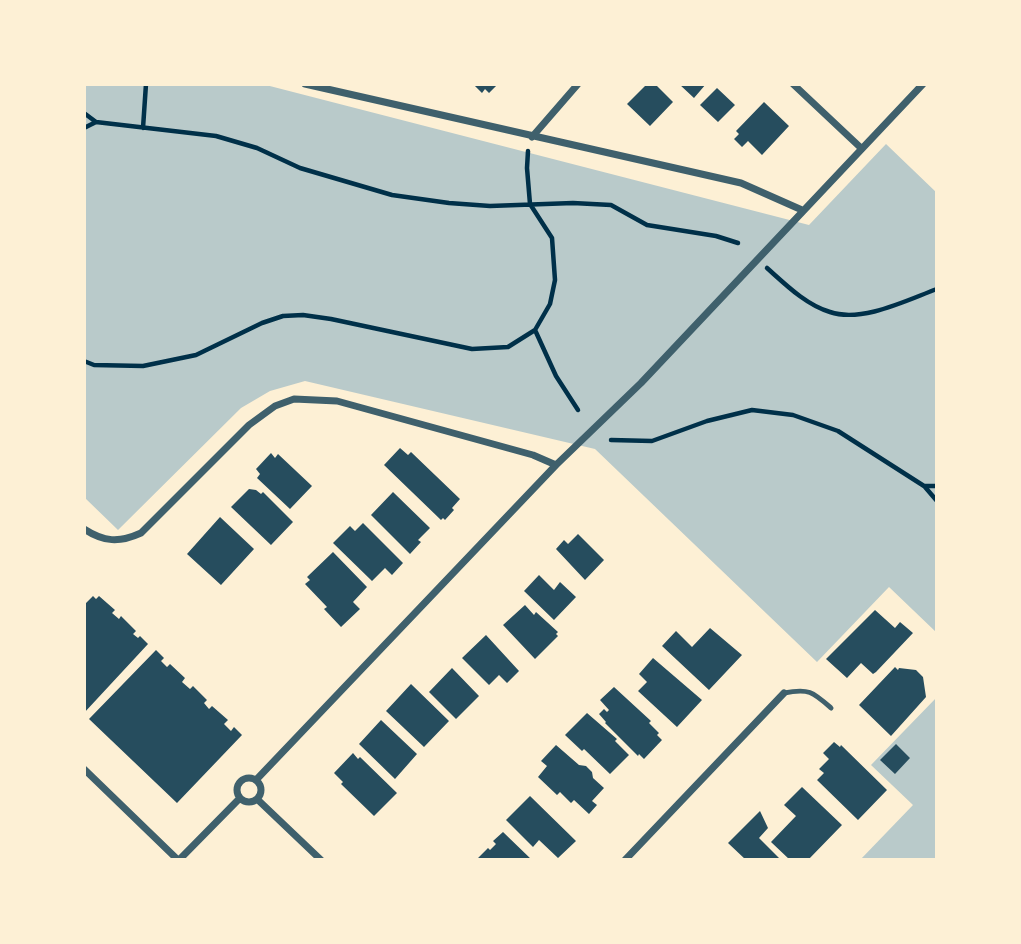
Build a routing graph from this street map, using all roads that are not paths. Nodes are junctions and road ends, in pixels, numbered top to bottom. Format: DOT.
graph roads {
  1 [pos="305,84"];
  2 [pos="578,84"];
  3 [pos="793,84"];
  4 [pos="923,84"];
  5 [pos="530,141"];
  6 [pos="861,148"];
  7 [pos="802,210"];
  8 [pos="556,465"];
  9 [pos="84,529"];
  10 [pos="784,693"];
  11 [pos="831,708"];
  12 [pos="84,769"];
  13 [pos="257,780"];
  14 [pos="240,798"];
  15 [pos="257,799"];
  16 [pos="179,860"];
  17 [pos="321,860"];
  18 [pos="625,860"];
  1 -- 5 [label="street"];
  2 -- 5 [label="street"];
  3 -- 6 [label="street"];
  4 -- 6 [label="street"];
  5 -- 7 [label="street"];
  6 -- 7 [label="street"];
  7 -- 8 [label="street"];
  8 -- 9 [label="street"];
  8 -- 13 [label="street"];
  10 -- 11 [label="lane"];
  10 -- 18 [label="street"];
  12 -- 16 [label="street"];
  13 -- 14 [label="street"];
  13 -- 15 [label="street"];
  14 -- 15 [label="street"];
  14 -- 16 [label="street"];
  15 -- 17 [label="street"];
}
